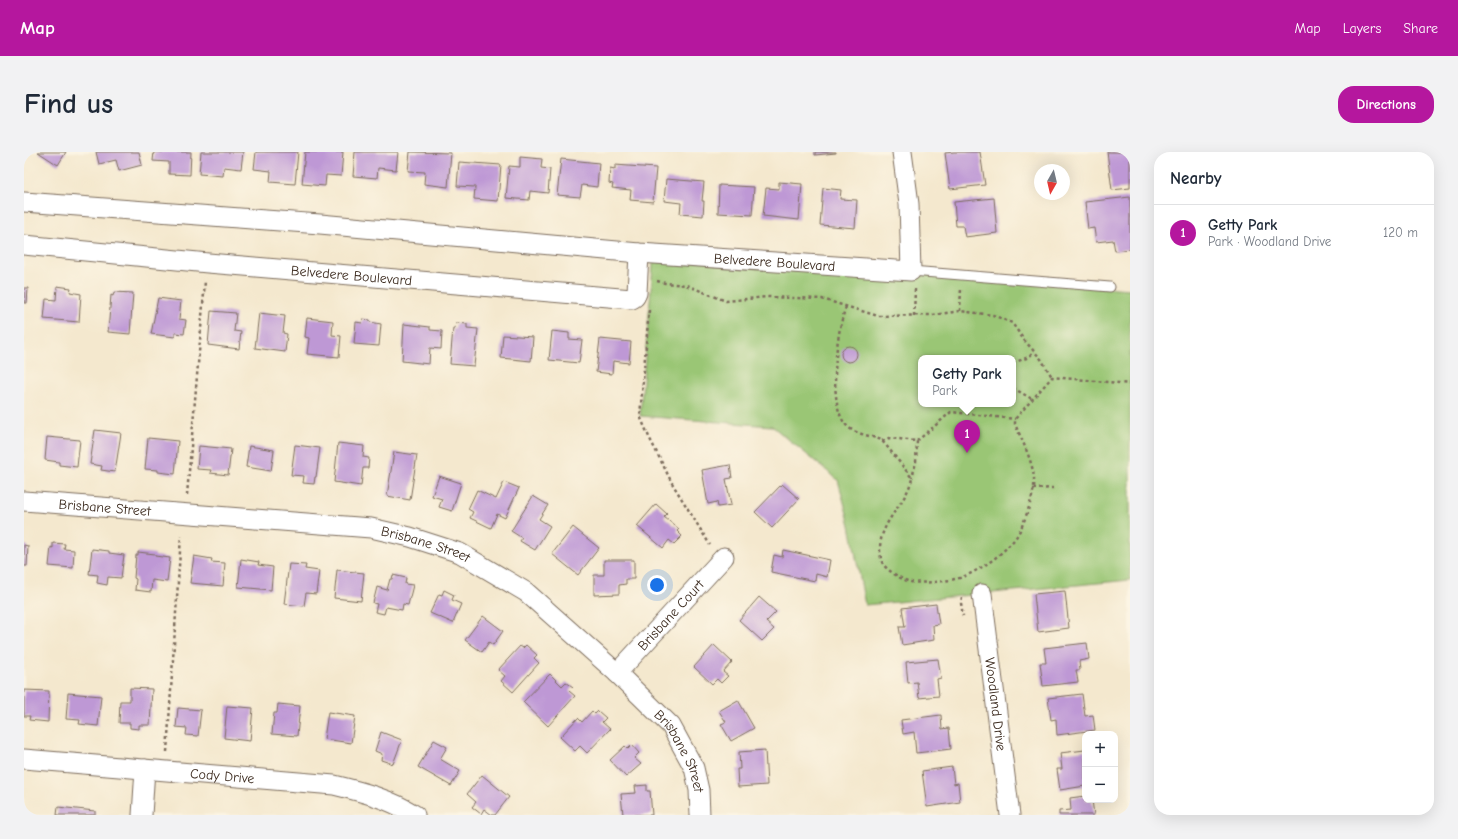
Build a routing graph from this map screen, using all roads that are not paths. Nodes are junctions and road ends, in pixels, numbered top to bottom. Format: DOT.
graph roads {
  1 [pos="902,152"];
  2 [pos="24,202"];
  3 [pos="24,245"];
  4 [pos="639,252"];
  5 [pos="913,277"];
  6 [pos="1110,288"];
  7 [pos="24,501"];
  8 [pos="724,557"];
  9 [pos="982,594"];
  10 [pos="617,673"];
  11 [pos="24,759"];
  12 [pos="145,769"];
  13 [pos="142,815"];
  14 [pos="415,815"];
  15 [pos="700,815"];
  16 [pos="1010,815"];
  1 -- 5 [label="street"];
  2 -- 4 [label="street, Belvedere Boulevard"];
  3 -- 4 [label="street, Belvedere Boulevard"];
  4 -- 5 [label="street, Belvedere Boulevard"];
  5 -- 6 [label="lane"];
  7 -- 10 [label="street, Brisbane Street"];
  8 -- 10 [label="street, Brisbane Court"];
  9 -- 16 [label="street, Woodland Drive"];
  10 -- 15 [label="street, Brisbane Street"];
  11 -- 12 [label="street, Cody Drive"];
  12 -- 13 [label="street"];
  12 -- 14 [label="street, Cody Drive"];
}
